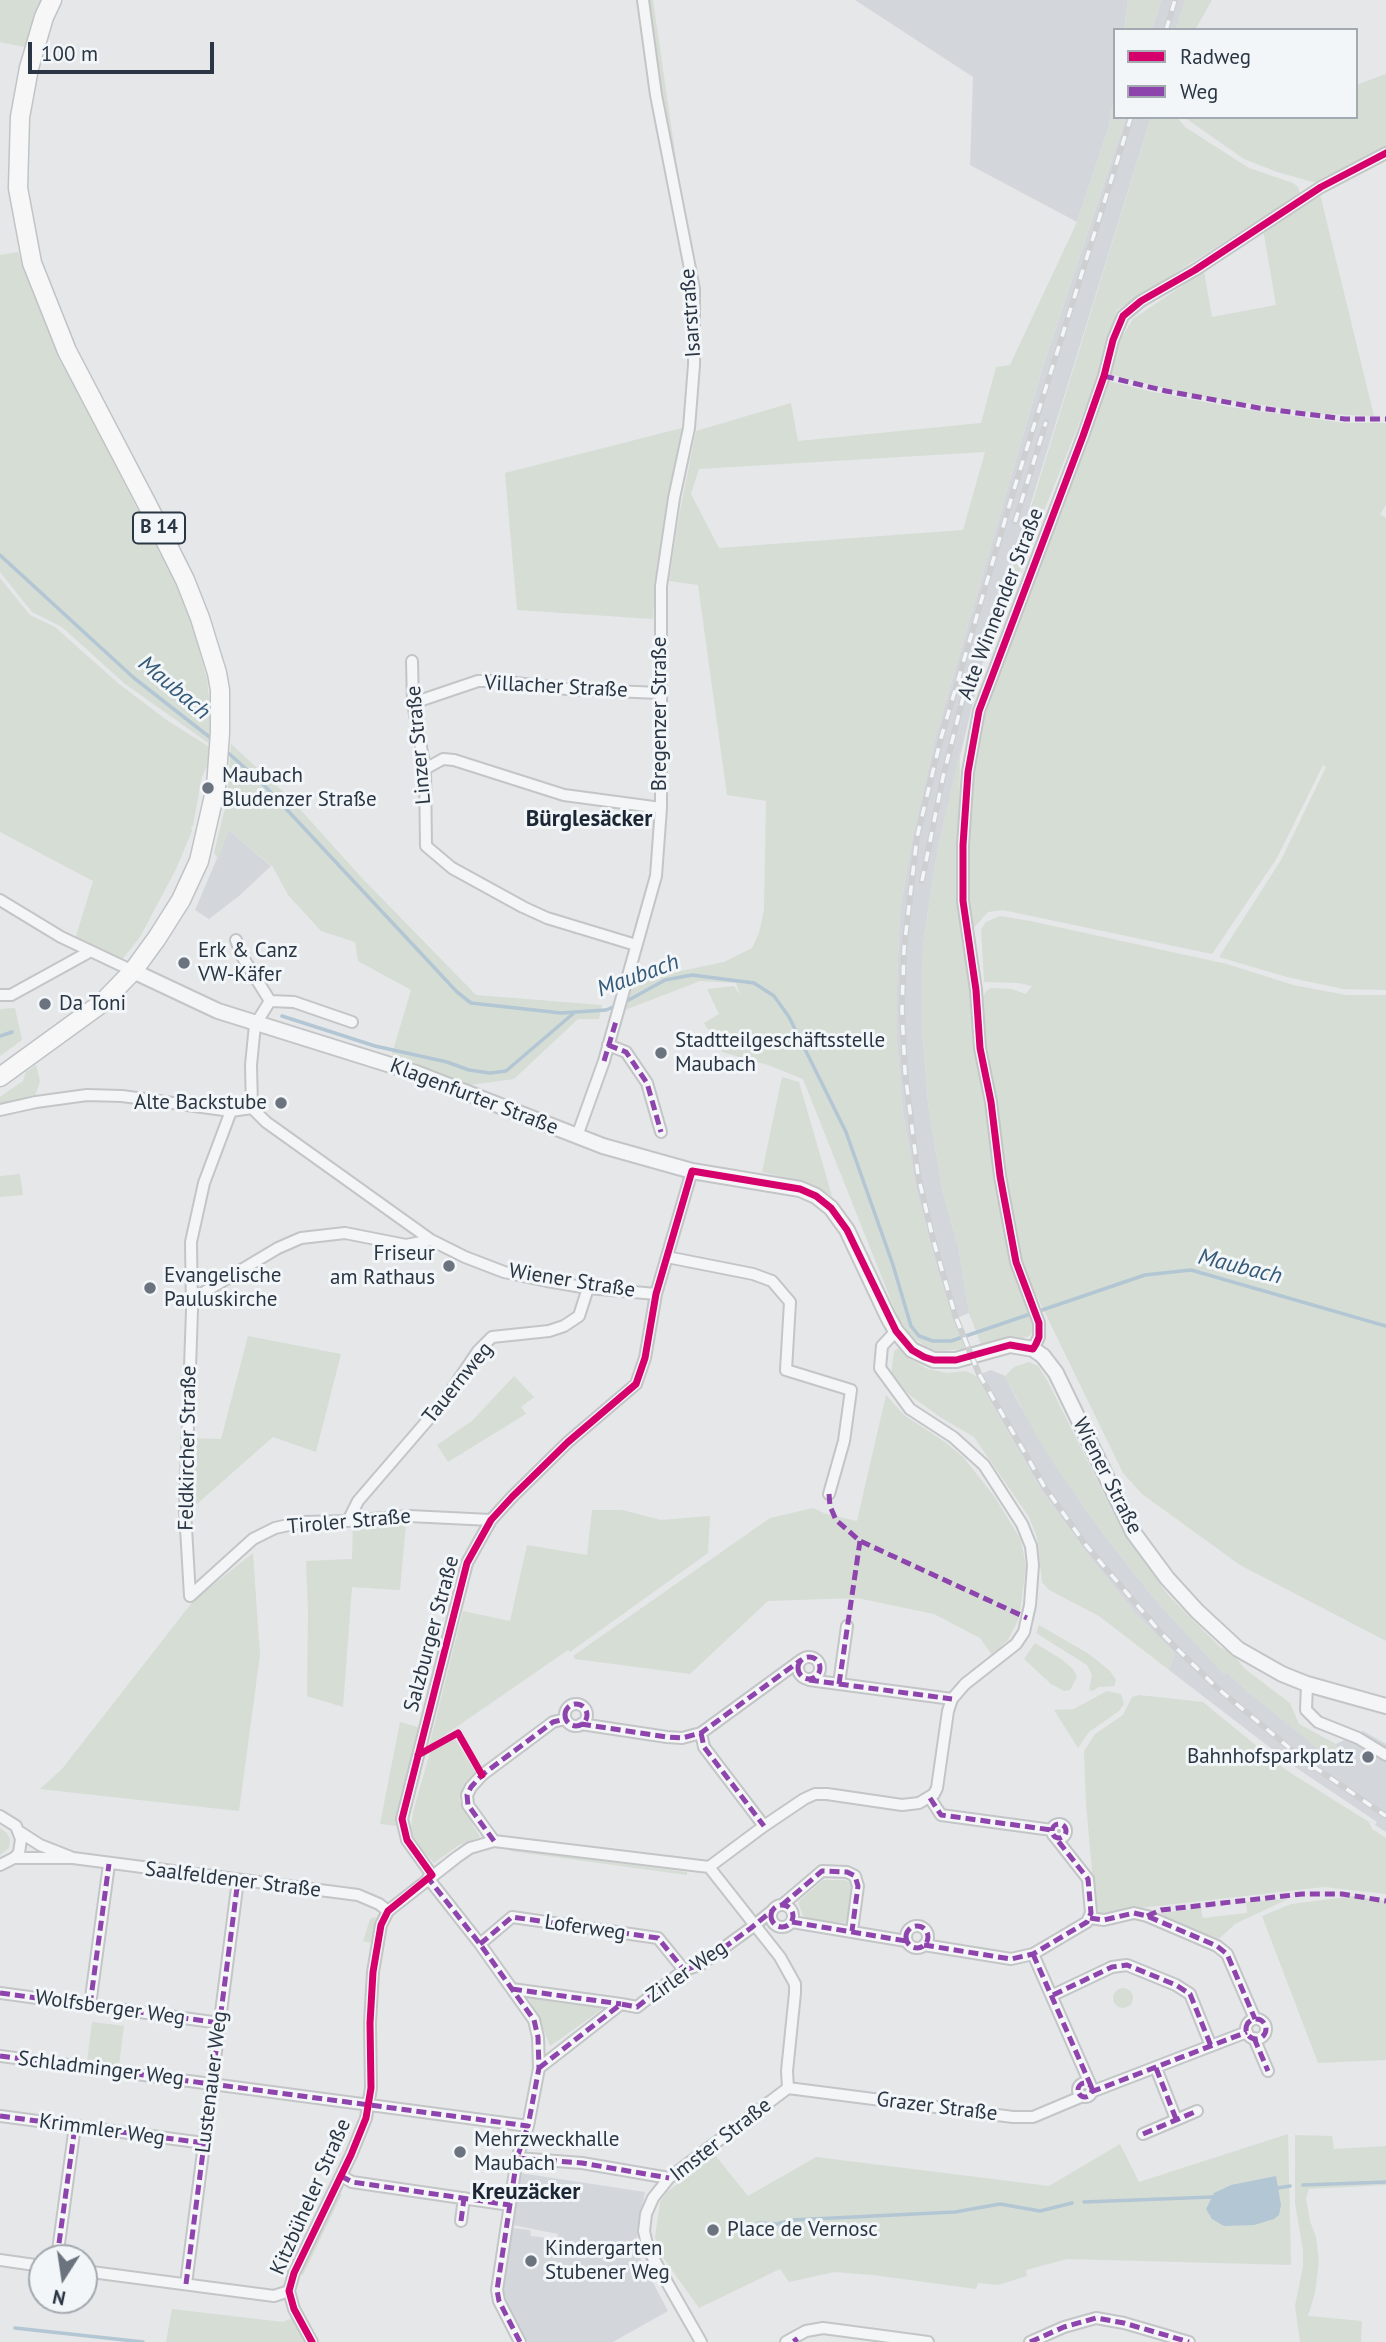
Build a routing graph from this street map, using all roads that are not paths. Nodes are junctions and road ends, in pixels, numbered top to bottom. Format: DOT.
graph roads {
  1 [pos="52,0"];
  2 [pos="643,0"];
  3 [pos="1386,153"];
  4 [pos="661,586"];
  5 [pos="412,661"];
  6 [pos="659,693"];
  7 [pos="413,703"];
  8 [pos="425,769"];
  9 [pos="661,808"];
  10 [pos="0,900"];
  11 [pos="236,940"];
  12 [pos="636,945"];
  13 [pos="89,952"];
  14 [pos="133,971"];
  15 [pos="0,995"];
  16 [pos="270,1001"];
  17 [pos="352,1022"];
  18 [pos="255,1025"];
  19 [pos="608,1045"];
  20 [pos="0,1077"];
  21 [pos="251,1108"];
  22 [pos="0,1110"];
  23 [pos="231,1111"];
  24 [pos="661,1132"];
  25 [pos="577,1136"];
  26 [pos="692,1171"];
  27 [pos="431,1240"];
  28 [pos="667,1257"];
  29 [pos="588,1288"];
  30 [pos="656,1294"];
  31 [pos="191,1300"];
  32 [pos="896,1331"];
  33 [pos="1033,1349"];
  34 [pos="829,1494"];
  35 [pos="491,1520"];
  36 [pos="348,1521"];
  37 [pos="190,1596"];
  38 [pos="847,1626"];
  39 [pos="802,1660"];
  40 [pos="809,1680"];
  41 [pos="839,1684"];
  42 [pos="1307,1684"];
  43 [pos="952,1699"];
  44 [pos="1386,1706"];
  45 [pos="565,1719"];
  46 [pos="581,1724"];
  47 [pos="701,1733"];
  48 [pos="1386,1755"];
  49 [pos="930,1798"];
  50 [pos="0,1816"];
  51 [pos="764,1826"];
  52 [pos="20,1832"];
  53 [pos="494,1841"];
  54 [pos="14,1858"];
  55 [pos="73,1858"];
  56 [pos="109,1864"];
  57 [pos="0,1865"];
  58 [pos="709,1867"];
  59 [pos="430,1876"];
  60 [pos="238,1880"];
  61 [pos="778,1907"];
  62 [pos="388,1911"];
  63 [pos="1090,1919"];
  64 [pos="792,1922"];
  65 [pos="755,1925"];
  66 [pos="852,1931"];
  67 [pos="906,1941"];
  68 [pos="480,1944"];
  69 [pos="924,1945"];
  70 [pos="1033,1954"];
  71 [pos="684,1970"];
  72 [pos="512,1989"];
  73 [pos="0,1993"];
  74 [pos="1053,1995"];
  75 [pos="621,2004"];
  76 [pos="90,2005"];
  77 [pos="1255,2020"];
  78 [pos="220,2022"];
  79 [pos="1251,2035"];
  80 [pos="1211,2046"];
  81 [pos="0,2056"];
  82 [pos="538,2068"];
  83 [pos="1156,2068"];
  84 [pos="1268,2071"];
  85 [pos="212,2084"];
  86 [pos="788,2088"];
  87 [pos="1088,2091"];
  88 [pos="369,2104"];
  89 [pos="1197,2111"];
  90 [pos="0,2116"];
  91 [pos="1176,2119"];
  92 [pos="75,2126"];
  93 [pos="528,2126"];
  94 [pos="1143,2134"];
  95 [pos="204,2143"];
  96 [pos="517,2158"];
  97 [pos="341,2176"];
  98 [pos="669,2178"];
  99 [pos="464,2198"];
  100 [pos="509,2205"];
  101 [pos="460,2221"];
  102 [pos="59,2244"];
  103 [pos="0,2260"];
  104 [pos="28,2264"];
  105 [pos="98,2273"];
  106 [pos="186,2284"];
  107 [pos="289,2291"];
  108 [pos="792,2341"];
  109 [pos="312,2342"];
  110 [pos="520,2342"];
  111 [pos="701,2342"];
  112 [pos="928,2342"];
  113 [pos="1030,2342"];
  114 [pos="1189,2342"];
  1 -- 14 [label="main road, B 14"];
  2 -- 4 [label="street, Isarstraße"];
  3 -- 33 [label="street, Alte Winnender Straße"];
  4 -- 6 [label="street, Bregenzer Straße"];
  5 -- 7 [label="street, Linzer Straße"];
  6 -- 7 [label="street, Villacher Straße"];
  6 -- 9 [label="street, Bregenzer Straße"];
  7 -- 8 [label="street, Linzer Straße"];
  8 -- 9 [label="street"];
  8 -- 12 [label="street, Linzer Straße"];
  9 -- 12 [label="street, Bregenzer Straße"];
  10 -- 13 [label="street"];
  11 -- 16 [label="street"];
  12 -- 19 [label="street, Bregenzer Straße"];
  13 -- 14 [label="street"];
  13 -- 15 [label="street"];
  14 -- 18 [label="street"];
  14 -- 20 [label="main road, B 14"];
  16 -- 17 [label="street"];
  16 -- 18 [label="street"];
  18 -- 21 [label="street"];
  18 -- 25 [label="street, Klagenfurter Straße"];
  19 -- 24 [label="street"];
  19 -- 25 [label="street, Bregenzer Straße"];
  21 -- 23 [label="street"];
  21 -- 27 [label="street, Wiener Straße"];
  22 -- 23 [label="street"];
  23 -- 31 [label="street, Feldkircher Straße"];
  25 -- 26 [label="street, Klagenfurter Straße"];
  26 -- 28 [label="street, Wiener Straße"];
  26 -- 32 [label="street"];
  27 -- 29 [label="street, Wiener Straße"];
  27 -- 31 [label="street"];
  28 -- 30 [label="street, Wiener Straße"];
  28 -- 34 [label="street"];
  29 -- 30 [label="street, Wiener Straße"];
  29 -- 36 [label="street, Tauernweg"];
  30 -- 35 [label="street, Salzburger Straße"];
  31 -- 37 [label="street, Feldkircher Straße"];
  32 -- 33 [label="street"];
  32 -- 43 [label="street"];
  33 -- 42 [label="street, Wiener Straße"];
  35 -- 36 [label="street, Tiroler Straße"];
  35 -- 59 [label="street, Salzburger Straße"];
  36 -- 37 [label="street, Tiroler Straße"];
  38 -- 41 [label="street"];
  39 -- 40 [label="street"];
  39 -- 40 [label="street"];
  39 -- 47 [label="street"];
  40 -- 41 [label="street"];
  41 -- 43 [label="street"];
  42 -- 44 [label="street, Wiener Straße"];
  42 -- 48 [label="street"];
  43 -- 49 [label="street"];
  45 -- 46 [label="street"];
  45 -- 46 [label="street"];
  45 -- 53 [label="street"];
  46 -- 47 [label="street"];
  47 -- 51 [label="street"];
  49 -- 51 [label="street"];
  49 -- 63 [label="street"];
  50 -- 52 [label="street, Saalfeldener Straße"];
  51 -- 58 [label="street"];
  52 -- 54 [label="street"];
  52 -- 55 [label="street, Saalfeldener Straße"];
  53 -- 58 [label="street"];
  53 -- 59 [label="street"];
  54 -- 55 [label="street, Saalfeldener Straße"];
  54 -- 57 [label="street"];
  55 -- 56 [label="street, Saalfeldener Straße"];
  56 -- 60 [label="street, Saalfeldener Straße"];
  56 -- 76 [label="street"];
  58 -- 65 [label="street, Imster Straße"];
  59 -- 62 [label="street"];
  59 -- 68 [label="street, Salzburger Straße"];
  60 -- 62 [label="street, Saalfeldener Straße"];
  60 -- 78 [label="street, Lustenauer Weg"];
  61 -- 64 [label="street"];
  61 -- 64 [label="street"];
  61 -- 65 [label="street, Zirler Weg"];
  61 -- 66 [label="street, Zirler Weg"];
  62 -- 88 [label="street, Kitzbüheler Straße"];
  63 -- 70 [label="street"];
  63 -- 77 [label="street"];
  64 -- 66 [label="street"];
  65 -- 71 [label="street, Zirler Weg"];
  65 -- 86 [label="street, Imster Straße"];
  66 -- 67 [label="street"];
  67 -- 69 [label="street"];
  67 -- 69 [label="street"];
  68 -- 71 [label="street, Loferweg"];
  68 -- 72 [label="street, Salzburger Straße"];
  69 -- 70 [label="street"];
  70 -- 74 [label="street"];
  71 -- 75 [label="street, Zirler Weg"];
  72 -- 75 [label="street"];
  72 -- 82 [label="street, Salzburger Straße"];
  73 -- 76 [label="street, Wolfsberger Weg"];
  74 -- 80 [label="street"];
  74 -- 87 [label="street"];
  75 -- 82 [label="street, Zirler Weg"];
  76 -- 78 [label="street, Wolfsberger Weg"];
  77 -- 79 [label="street"];
  77 -- 79 [label="street"];
  78 -- 85 [label="street, Lustenauer Weg"];
  79 -- 80 [label="street, Grazer Straße"];
  79 -- 84 [label="street"];
  80 -- 83 [label="street, Grazer Straße"];
  81 -- 85 [label="street, Schladminger Weg"];
  82 -- 93 [label="street"];
  83 -- 87 [label="street, Grazer Straße"];
  83 -- 91 [label="street"];
  85 -- 88 [label="street, Schladminger Weg"];
  85 -- 95 [label="street, Lustenauer Weg"];
  86 -- 87 [label="street, Grazer Straße"];
  86 -- 98 [label="street, Imster Straße"];
  88 -- 93 [label="street"];
  88 -- 97 [label="street, Kitzbüheler Straße"];
  89 -- 91 [label="street"];
  90 -- 92 [label="street, Krimmler Weg"];
  91 -- 94 [label="street"];
  92 -- 95 [label="street, Krimmler Weg"];
  92 -- 102 [label="street"];
  93 -- 96 [label="street"];
  95 -- 106 [label="street, Lustenauer Weg"];
  96 -- 98 [label="street"];
  96 -- 100 [label="street"];
  97 -- 99 [label="street"];
  97 -- 107 [label="street, Kitzbüheler Straße"];
  98 -- 111 [label="street, Imster Straße"];
  99 -- 100 [label="street"];
  99 -- 101 [label="street"];
  100 -- 110 [label="street"];
  103 -- 104 [label="street"];
  105 -- 106 [label="street"];
  106 -- 107 [label="street"];
  107 -- 109 [label="street, Kitzbüheler Straße"];
  108 -- 112 [label="street"];
  113 -- 114 [label="street"];
}
